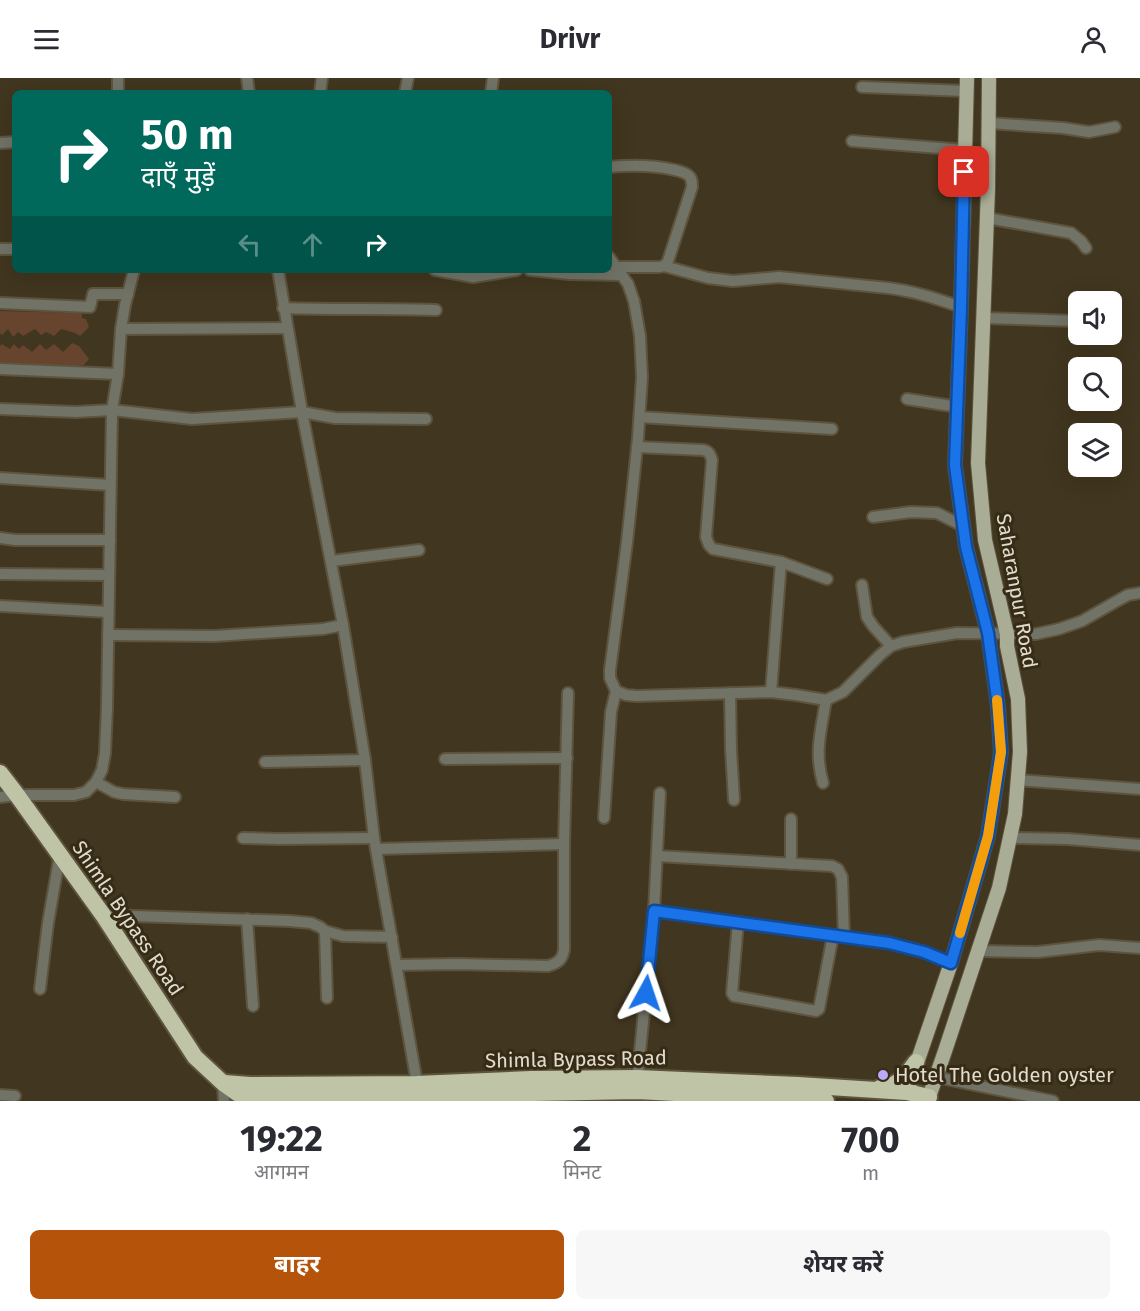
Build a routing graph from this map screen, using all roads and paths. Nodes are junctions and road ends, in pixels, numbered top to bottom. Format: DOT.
graph roads {
  1 [pos="989,78"];
  2 [pos="966,84"];
  3 [pos="862,87"];
  4 [pos="988,123"];
  5 [pos="1115,127"];
  6 [pos="852,141"];
  7 [pos="965,150"];
  8 [pos="612,167"];
  9 [pos="987,218"];
  10 [pos="1086,248"];
  11 [pos="612,261"];
  12 [pos="664,266"];
  13 [pos="612,271"];
  14 [pos="619,271"];
  15 [pos="133,273"];
  16 [pos="278,273"];
  17 [pos="451,273"];
  18 [pos="498,273"];
  19 [pos="560,273"];
  20 [pos="586,273"];
  21 [pos="128,294"];
  22 [pos="0,303"];
  23 [pos="283,308"];
  24 [pos="961,308"];
  25 [pos="436,310"];
  26 [pos="983,318"];
  27 [pos="1068,321"];
  28 [pos="287,327"];
  29 [pos="121,329"];
  30 [pos="0,369"];
  31 [pos="118,374"];
  32 [pos="907,399"];
  33 [pos="958,407"];
  34 [pos="0,409"];
  35 [pos="112,410"];
  36 [pos="302,412"];
  37 [pos="640,417"];
  38 [pos="426,419"];
  39 [pos="832,429"];
  40 [pos="637,447"];
  41 [pos="0,478"];
  42 [pos="110,485"];
  43 [pos="873,517"];
  44 [pos="963,526"];
  45 [pos="0,538"];
  46 [pos="110,540"];
  47 [pos="419,550"];
  48 [pos="331,561"];
  49 [pos="781,562"];
  50 [pos="0,574"];
  51 [pos="109,575"];
  52 [pos="827,579"];
  53 [pos="862,585"];
  54 [pos="1140,593"];
  55 [pos="0,606"];
  56 [pos="108,612"];
  57 [pos="343,626"];
  58 [pos="988,633"];
  59 [pos="1007,634"];
  60 [pos="108,635"];
  61 [pos="891,646"];
  62 [pos="616,691"];
  63 [pos="771,692"];
  64 [pos="568,693"];
  65 [pos="730,693"];
  66 [pos="826,700"];
  67 [pos="567,758"];
  68 [pos="445,759"];
  69 [pos="365,760"];
  70 [pos="265,762"];
  71 [pos="0,773"];
  72 [pos="1017,780"];
  73 [pos="96,782"];
  74 [pos="823,783"];
  75 [pos="1140,789"];
  76 [pos="660,793"];
  77 [pos="17,795"];
  78 [pos="0,796"];
  79 [pos="175,797"];
  80 [pos="734,800"];
  81 [pos="604,818"];
  82 [pos="791,819"];
  83 [pos="243,838"];
  84 [pos="1010,838"];
  85 [pos="375,843"];
  86 [pos="564,844"];
  87 [pos="1140,845"];
  88 [pos="60,854"];
  89 [pos="657,856"];
  90 [pos="791,864"];
  91 [pos="654,911"];
  92 [pos="104,915"];
  93 [pos="247,919"];
  94 [pos="738,922"];
  95 [pos="325,931"];
  96 [pos="838,936"];
  97 [pos="392,937"];
  98 [pos="1140,948"];
  99 [pos="979,951"];
  100 [pos="951,963"];
  101 [pos="397,965"];
  102 [pos="40,989"];
  103 [pos="327,998"];
  104 [pos="253,1006"];
  105 [pos="916,1062"];
  106 [pos="936,1077"];
  107 [pos="223,1083"];
  108 [pos="637,1084"];
  109 [pos="864,1090"];
  110 [pos="419,1094"];
  111 [pos="0,1095"];
  112 [pos="15,1096"];
  113 [pos="546,1097"];
  114 [pos="905,1097"];
  115 [pos="928,1099"];
  116 [pos="224,1101"];
  117 [pos="826,1101"];
  118 [pos="1053,1101"];
  1 -- 4 [label="main road, Saharanpur Road"];
  2 -- 3 [label="street"];
  2 -- 7 [label="main road, Saharanpur Road"];
  4 -- 5 [label="street"];
  4 -- 9 [label="main road, Saharanpur Road"];
  6 -- 7 [label="street"];
  7 -- 24 [label="main road, Saharanpur Road"];
  8 -- 12 [label="street"];
  9 -- 10 [label="street"];
  9 -- 26 [label="main road, Saharanpur Road"];
  11 -- 14 [label="street"];
  12 -- 14 [label="street"];
  12 -- 24 [label="street"];
  13 -- 14 [label="street"];
  14 -- 37 [label="street"];
  15 -- 21 [label="street"];
  16 -- 23 [label="street"];
  17 -- 18 [label="street"];
  19 -- 20 [label="street"];
  21 -- 22 [label="street"];
  21 -- 29 [label="street"];
  23 -- 25 [label="street"];
  23 -- 28 [label="street"];
  24 -- 33 [label="main road, Saharanpur Road"];
  26 -- 27 [label="street"];
  26 -- 59 [label="main road, Saharanpur Road"];
  28 -- 29 [label="street"];
  28 -- 36 [label="street"];
  29 -- 31 [label="street"];
  30 -- 31 [label="street"];
  31 -- 35 [label="street"];
  32 -- 33 [label="street"];
  33 -- 44 [label="main road, Saharanpur Road"];
  34 -- 35 [label="street"];
  35 -- 36 [label="street"];
  35 -- 42 [label="street"];
  36 -- 38 [label="street"];
  36 -- 48 [label="street"];
  37 -- 39 [label="street"];
  37 -- 40 [label="street"];
  40 -- 49 [label="street"];
  40 -- 62 [label="street"];
  41 -- 42 [label="street"];
  42 -- 46 [label="street"];
  43 -- 44 [label="street"];
  44 -- 58 [label="main road, Saharanpur Road"];
  45 -- 46 [label="street"];
  46 -- 51 [label="street"];
  47 -- 48 [label="street"];
  48 -- 57 [label="street"];
  49 -- 52 [label="street"];
  49 -- 63 [label="street"];
  50 -- 51 [label="street"];
  51 -- 56 [label="street"];
  53 -- 61 [label="street"];
  54 -- 59 [label="street"];
  55 -- 56 [label="street"];
  56 -- 60 [label="street"];
  57 -- 60 [label="street"];
  57 -- 69 [label="street"];
  58 -- 59 [label="street"];
  58 -- 61 [label="street"];
  58 -- 100 [label="main road, Saharanpur Road"];
  59 -- 72 [label="main road, Saharanpur Road"];
  60 -- 73 [label="street"];
  61 -- 66 [label="street"];
  62 -- 65 [label="street"];
  62 -- 81 [label="street"];
  63 -- 65 [label="street"];
  63 -- 66 [label="street"];
  64 -- 67 [label="street"];
  65 -- 80 [label="street"];
  66 -- 74 [label="street"];
  67 -- 68 [label="street"];
  67 -- 86 [label="street"];
  69 -- 70 [label="street"];
  69 -- 85 [label="street"];
  71 -- 77 [label="highway, Shimla Bypass Road"];
  72 -- 75 [label="street"];
  72 -- 84 [label="main road, Saharanpur Road"];
  73 -- 77 [label="street"];
  73 -- 79 [label="street"];
  76 -- 89 [label="street"];
  77 -- 78 [label="street"];
  77 -- 88 [label="highway, Shimla Bypass Road"];
  82 -- 90 [label="street"];
  83 -- 85 [label="street"];
  84 -- 87 [label="street"];
  84 -- 99 [label="main road, Saharanpur Road"];
  85 -- 86 [label="street"];
  85 -- 97 [label="street"];
  86 -- 101 [label="street"];
  88 -- 92 [label="highway, Shimla Bypass Road"];
  88 -- 102 [label="street"];
  89 -- 90 [label="street"];
  89 -- 91 [label="street"];
  90 -- 96 [label="street"];
  91 -- 94 [label="street"];
  91 -- 108 [label="street"];
  92 -- 93 [label="street"];
  92 -- 107 [label="highway, Shimla Bypass Road"];
  93 -- 95 [label="street"];
  93 -- 104 [label="street"];
  94 -- 96 [label="street"];
  94 -- 96 [label="street"];
  95 -- 97 [label="street"];
  95 -- 103 [label="street"];
  96 -- 100 [label="street"];
  97 -- 101 [label="street"];
  98 -- 99 [label="street"];
  99 -- 106 [label="main road, Saharanpur Road"];
  100 -- 105 [label="main road, Saharanpur Road"];
  101 -- 110 [label="street"];
  105 -- 109 [label="highway"];
  105 -- 114 [label="main road, Saharanpur Road"];
  106 -- 115 [label="main road, Saharanpur Road"];
  106 -- 118 [label="street"];
  107 -- 110 [label="highway, Shimla Bypass Road"];
  107 -- 116 [label="street"];
  108 -- 109 [label="highway, Shimla Bypass Road"];
  108 -- 110 [label="highway, Shimla Bypass Road"];
  108 -- 113 [label="highway, Shimla Bypass Road"];
  108 -- 117 [label="highway, Shimla Bypass Road"];
  109 -- 114 [label="highway, Shimla Bypass Road"];
  110 -- 113 [label="highway, Shimla Bypass Road"];
  111 -- 112 [label="street"];
  114 -- 115 [label="highway, Shimla Bypass Road"];
}
